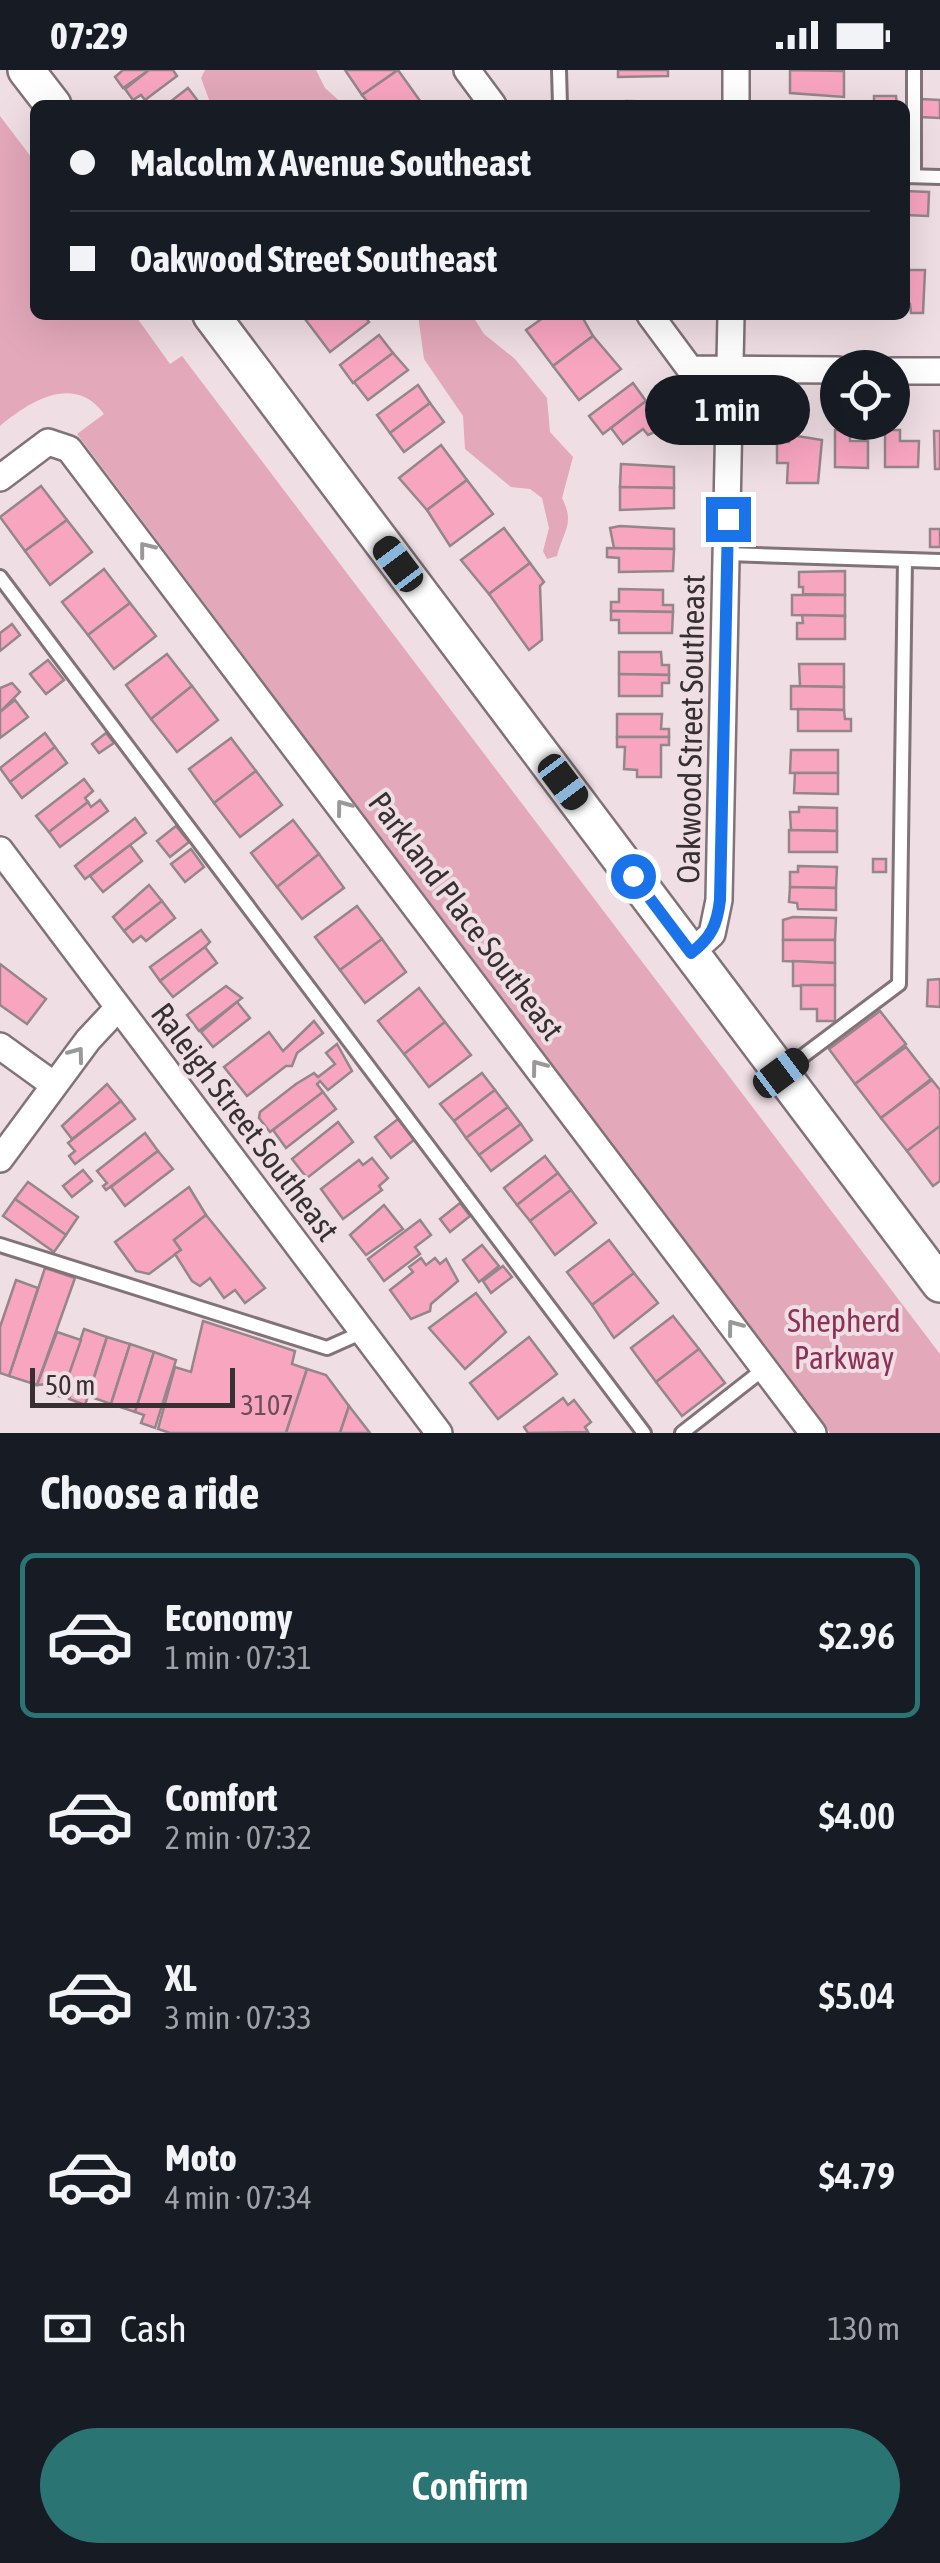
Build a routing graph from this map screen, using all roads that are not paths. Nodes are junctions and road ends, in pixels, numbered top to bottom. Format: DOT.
graph roads {
  1 [pos="26,70"];
  2 [pos="467,70"];
  3 [pos="560,70"];
  4 [pos="736,70"];
  5 [pos="914,70"];
  6 [pos="49,100"];
  7 [pos="488,100"];
  8 [pos="560,100"];
  9 [pos="736,100"];
  10 [pos="910,176"];
  11 [pos="940,177"];
  12 [pos="215,320"];
  13 [pos="654,320"];
  14 [pos="731,320"];
  15 [pos="730,369"];
  16 [pos="820,370"];
  17 [pos="910,371"];
  18 [pos="940,371"];
  19 [pos="0,478"];
  20 [pos="728,554"];
  21 [pos="904,560"];
  22 [pos="940,561"];
  23 [pos="0,578"];
  24 [pos="0,850"];
  25 [pos="691,953"];
  26 [pos="117,1009"];
  27 [pos="0,1046"];
  28 [pos="781,1073"];
  29 [pos="54,1085"];
  30 [pos="0,1158"];
  31 [pos="0,1246"];
  32 [pos="940,1284"];
  33 [pos="364,1332"];
  34 [pos="765,1368"];
  35 [pos="438,1433"];
  36 [pos="644,1433"];
  37 [pos="682,1433"];
  38 [pos="813,1433"];
  1 -- 6 [label="main road"];
  2 -- 7 [label="street"];
  3 -- 8 [label="lane"];
  4 -- 9 [label="street"];
  5 -- 10 [label="lane"];
  10 -- 11 [label="lane"];
  12 -- 25 [label="main road"];
  13 -- 15 [label="street"];
  14 -- 15 [label="street, Oakwood Street Southeast"];
  15 -- 16 [label="street"];
  15 -- 20 [label="street, Oakwood Street Southeast"];
  17 -- 18 [label="street"];
  34 -- 19 [label="street, Parkland Place Southeast, one-way"];
  20 -- 21 [label="lane"];
  20 -- 25 [label="street, Oakwood Street Southeast"];
  21 -- 22 [label="lane"];
  21 -- 28 [label="lane"];
  23 -- 36 [label="lane"];
  24 -- 26 [label="street, Raleigh Street Southeast"];
  25 -- 28 [label="main road"];
  29 -- 26 [label="street, one-way"];
  26 -- 33 [label="street, Raleigh Street Southeast"];
  27 -- 29 [label="street"];
  28 -- 32 [label="main road"];
  29 -- 30 [label="street"];
  31 -- 33 [label="lane"];
  33 -- 35 [label="street, Raleigh Street Southeast"];
  34 -- 37 [label="lane"];
  34 -- 38 [label="street, Parkland Place Southeast"];
}
